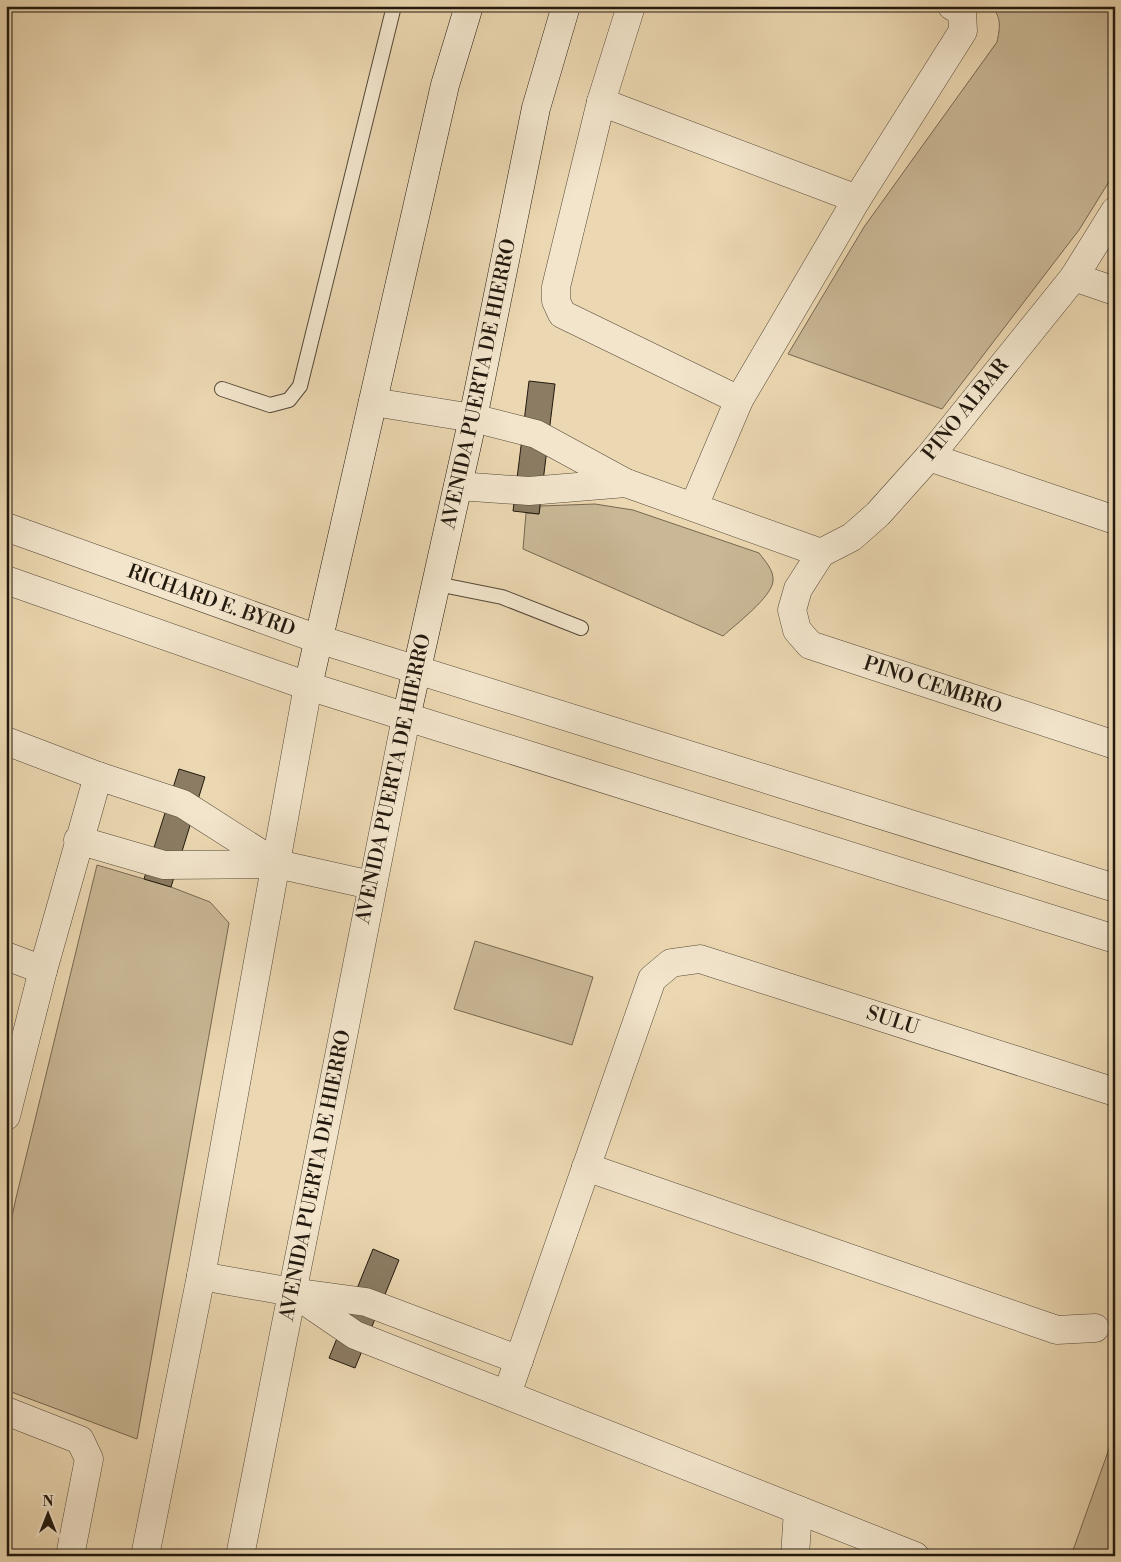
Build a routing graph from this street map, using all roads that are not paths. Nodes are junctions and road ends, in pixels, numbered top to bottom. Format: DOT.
graph roads {
  1 [pos="394,6"];
  2 [pos="469,6"];
  3 [pos="566,6"];
  4 [pos="631,6"];
  5 [pos="952,6"];
  6 [pos="601,102"];
  7 [pos="857,199"];
  8 [pos="1115,211"];
  9 [pos="1074,277"];
  10 [pos="1115,291"];
  11 [pos="222,389"];
  12 [pos="739,400"];
  13 [pos="373,402"];
  14 [pos="473,418"];
  15 [pos="930,457"];
  16 [pos="626,483"];
  17 [pos="458,486"];
  18 [pos="694,506"];
  19 [pos="1115,520"];
  20 [pos="6,527"];
  21 [pos="821,553"];
  22 [pos="6,580"];
  23 [pos="436,584"];
  24 [pos="798,589"];
  25 [pos="581,628"];
  26 [pos="318,639"];
  27 [pos="416,671"];
  28 [pos="308,686"];
  29 [pos="406,718"];
  30 [pos="6,742"];
  31 [pos="1115,745"];
  32 [pos="98,776"];
  33 [pos="78,840"];
  34 [pos="277,864"];
  35 [pos="371,885"];
  36 [pos="1115,888"];
  37 [pos="1115,939"];
  38 [pos="6,956"];
  39 [pos="43,970"];
  40 [pos="1115,1092"];
  41 [pos="6,1116"];
  42 [pos="586,1167"];
  43 [pos="201,1276"];
  44 [pos="292,1292"];
  45 [pos="1095,1328"];
  46 [pos="519,1360"];
  47 [pos="507,1394"];
  48 [pos="6,1411"];
  49 [pos="798,1510"];
  50 [pos="70,1556"];
  51 [pos="144,1556"];
  52 [pos="240,1556"];
  53 [pos="795,1556"];
  54 [pos="915,1556"];
  1 -- 11 [label="lane"];
  2 -- 13 [label="street"];
  3 -- 14 [label="street, AVENIDA PUERTA DE HIERRO"];
  4 -- 6 [label="street"];
  5 -- 7 [label="street"];
  6 -- 7 [label="street"];
  6 -- 12 [label="street"];
  7 -- 12 [label="street"];
  8 -- 9 [label="street, PINO ALBAR"];
  9 -- 10 [label="street"];
  9 -- 15 [label="street, PINO ALBAR"];
  12 -- 18 [label="street"];
  13 -- 14 [label="street"];
  13 -- 26 [label="street"];
  14 -- 16 [label="street"];
  14 -- 17 [label="street, AVENIDA PUERTA DE HIERRO"];
  15 -- 19 [label="street"];
  15 -- 21 [label="street, PINO ALBAR"];
  16 -- 17 [label="street"];
  16 -- 18 [label="street"];
  17 -- 23 [label="street, AVENIDA PUERTA DE HIERRO"];
  18 -- 21 [label="street"];
  20 -- 26 [label="street, RICHARD E. BYRD"];
  21 -- 24 [label="street, PINO ALBAR"];
  22 -- 28 [label="street"];
  23 -- 25 [label="lane"];
  23 -- 27 [label="street, AVENIDA PUERTA DE HIERRO"];
  24 -- 31 [label="street, PINO CEMBRO"];
  26 -- 27 [label="street, RICHARD E. BYRD"];
  26 -- 28 [label="street"];
  27 -- 29 [label="street, AVENIDA PUERTA DE HIERRO"];
  27 -- 36 [label="street, RICHARD E. BYRD"];
  28 -- 29 [label="street"];
  28 -- 34 [label="street"];
  29 -- 35 [label="street, AVENIDA PUERTA DE HIERRO"];
  29 -- 37 [label="street"];
  30 -- 32 [label="street"];
  32 -- 33 [label="street"];
  32 -- 34 [label="street"];
  33 -- 34 [label="street"];
  33 -- 39 [label="street"];
  34 -- 35 [label="street"];
  34 -- 43 [label="street"];
  35 -- 44 [label="street, AVENIDA PUERTA DE HIERRO"];
  38 -- 39 [label="street"];
  39 -- 41 [label="street"];
  40 -- 42 [label="street, SULU"];
  42 -- 45 [label="street"];
  42 -- 46 [label="street"];
  43 -- 44 [label="street"];
  43 -- 51 [label="street"];
  44 -- 46 [label="street"];
  44 -- 47 [label="street"];
  44 -- 52 [label="street, AVENIDA PUERTA DE HIERRO"];
  46 -- 47 [label="street"];
  47 -- 49 [label="street"];
  48 -- 50 [label="street"];
  49 -- 53 [label="street"];
  49 -- 54 [label="street"];
}
